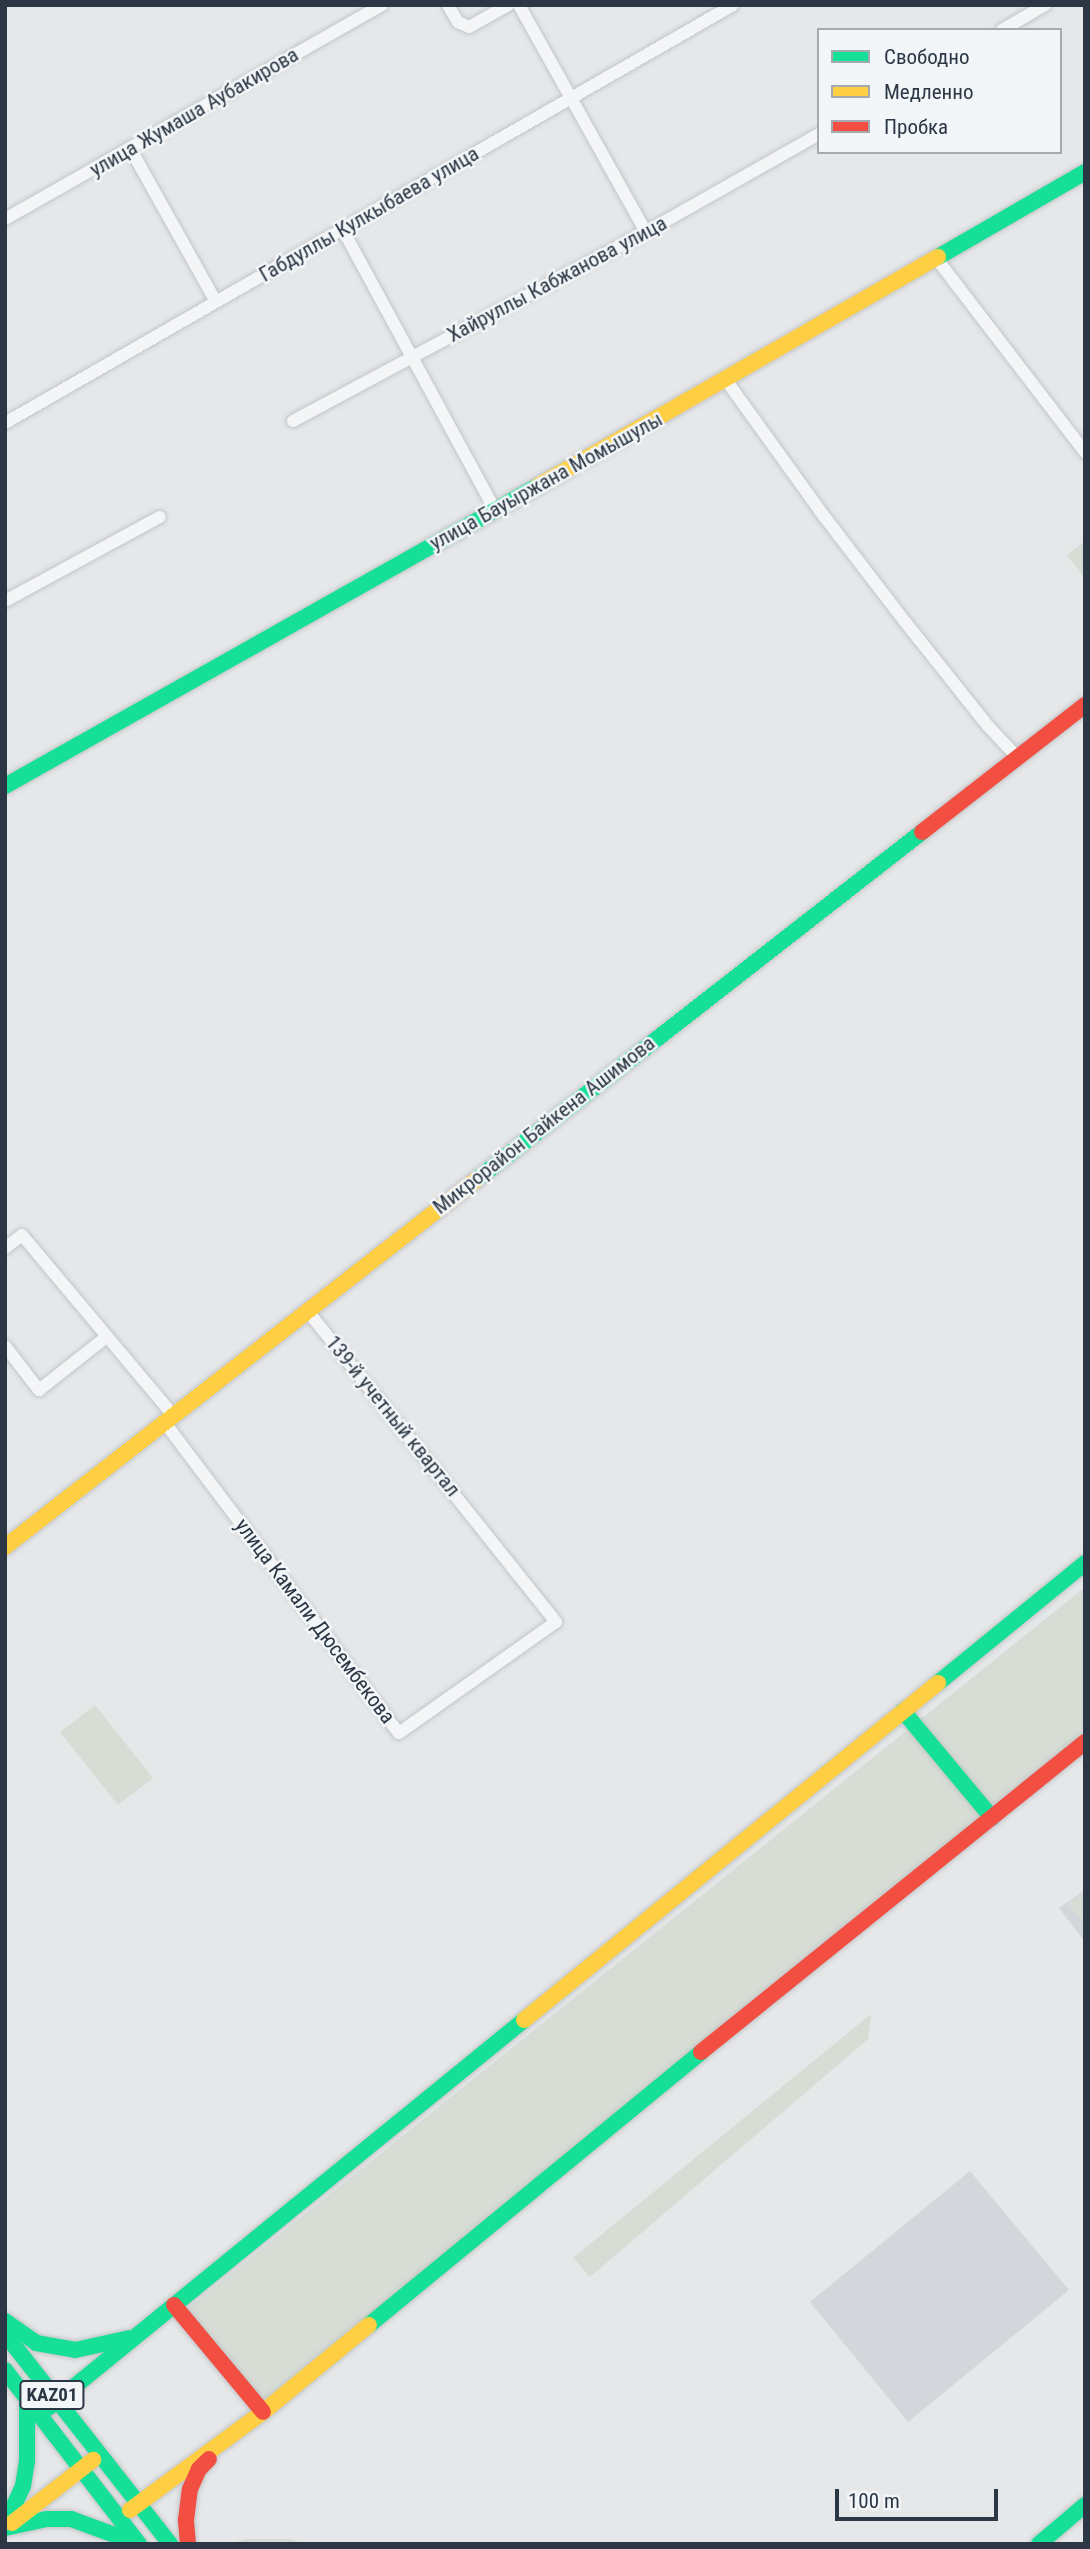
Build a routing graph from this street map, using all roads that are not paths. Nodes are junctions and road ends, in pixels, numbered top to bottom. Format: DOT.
graph roads {
  1 [pos="382,5"];
  2 [pos="448,5"];
  3 [pos="508,5"];
  4 [pos="519,5"];
  5 [pos="733,5"];
  6 [pos="1045,5"];
  7 [pos="1005,28"];
  8 [pos="571,97"];
  9 [pos="817,135"];
  10 [pos="130,149"];
  11 [pos="1085,172"];
  12 [pos="5,219"];
  13 [pos="343,230"];
  14 [pos="646,232"];
  15 [pos="936,258"];
  16 [pos="216,302"];
  17 [pos="412,358"];
  18 [pos="726,380"];
  19 [pos="293,421"];
  20 [pos="5,423"];
  21 [pos="1085,452"];
  22 [pos="495,510"];
  23 [pos="160,517"];
  24 [pos="5,601"];
  25 [pos="1085,705"];
  26 [pos="1017,757"];
  27 [pos="5,786"];
  28 [pos="5,1248"];
  29 [pos="307,1311"];
  30 [pos="106,1338"];
  31 [pos="5,1346"];
  32 [pos="169,1419"];
  33 [pos="478,1522"];
  34 [pos="5,1547"];
  35 [pos="1085,1563"];
  36 [pos="903,1711"];
  37 [pos="1085,1742"];
  38 [pos="992,1818"];
  39 [pos="174,2305"];
  40 [pos="5,2321"];
  41 [pos="5,2334"];
  42 [pos="137,2336"];
  43 [pos="5,2370"];
  44 [pos="27,2399"];
  45 [pos="57,2401"];
  46 [pos="263,2412"];
  47 [pos="39,2414"];
  48 [pos="249,2422"];
  49 [pos="99,2456"];
  50 [pos="81,2469"];
  51 [pos="138,2503"];
  52 [pos="1085,2505"];
  53 [pos="119,2518"];
  54 [pos="5,2527"];
  55 [pos="139,2544"];
  56 [pos="170,2544"];
  57 [pos="188,2544"];
  58 [pos="1039,2544"];
  1 -- 10 [label="street, улица Жумаша Аубакирова"];
  2 -- 3 [label="street"];
  4 -- 8 [label="street"];
  5 -- 8 [label="street, Габдуллы Кулкыбаева улица"];
  6 -- 7 [label="street"];
  8 -- 13 [label="street, Габдуллы Кулкыбаева улица"];
  8 -- 14 [label="street"];
  9 -- 14 [label="street, Хайруллы Кабжанова улица"];
  10 -- 12 [label="street, улица Жумаша Аубакирова"];
  10 -- 16 [label="street"];
  11 -- 15 [label="main road, улица Бауыржана Момышулы"];
  13 -- 16 [label="street, Габдуллы Кулкыбаева улица"];
  13 -- 17 [label="street"];
  14 -- 17 [label="street, Хайруллы Кабжанова улица"];
  15 -- 18 [label="main road, улица Бауыржана Момышулы"];
  15 -- 21 [label="street"];
  16 -- 20 [label="street, Габдуллы Кулкыбаева улица"];
  17 -- 19 [label="street, Хайруллы Кабжанова улица"];
  17 -- 22 [label="street"];
  18 -- 22 [label="main road, улица Бауыржана Момышулы"];
  18 -- 26 [label="street"];
  22 -- 27 [label="main road, улица Бауыржана Момышулы"];
  23 -- 24 [label="street"];
  25 -- 26 [label="main road, Микрорайон Байкена Ашимова"];
  26 -- 29 [label="main road, Микрорайон Байкена Ашимова"];
  28 -- 30 [label="street"];
  29 -- 32 [label="main road, Микрорайон Байкена Ашимова"];
  29 -- 33 [label="street, 139-й учетный квартал"];
  30 -- 31 [label="street"];
  30 -- 32 [label="street"];
  32 -- 33 [label="street, улица Камали Дюсембекова"];
  32 -- 34 [label="main road, Микрорайон Байкена Ашимова"];
  35 -- 36 [label="main road"];
  36 -- 38 [label="main road"];
  36 -- 39 [label="main road"];
  37 -- 38 [label="main road"];
  38 -- 46 [label="main road"];
  39 -- 42 [label="main road"];
  39 -- 46 [label="main road"];
  40 -- 42 [label="main road"];
  41 -- 45 [label="main road, KАZ01"];
  42 -- 45 [label="main road"];
  43 -- 44 [label="main road, KАZ01"];
  44 -- 47 [label="main road, KАZ01"];
  44 -- 54 [label="main road"];
  45 -- 47 [label="main road"];
  45 -- 49 [label="main road, KАZ01"];
  46 -- 48 [label="main road"];
  47 -- 50 [label="main road, KАZ01"];
  48 -- 51 [label="main road"];
  48 -- 57 [label="main road"];
  49 -- 50 [label="main road"];
  49 -- 51 [label="main road, KАZ01"];
  50 -- 53 [label="main road, KАZ01"];
  50 -- 54 [label="main road"];
  51 -- 53 [label="main road"];
  51 -- 56 [label="main road, KАZ01"];
  52 -- 58 [label="main road"];
  53 -- 55 [label="main road, KАZ01"];
  54 -- 55 [label="main road"];
}
